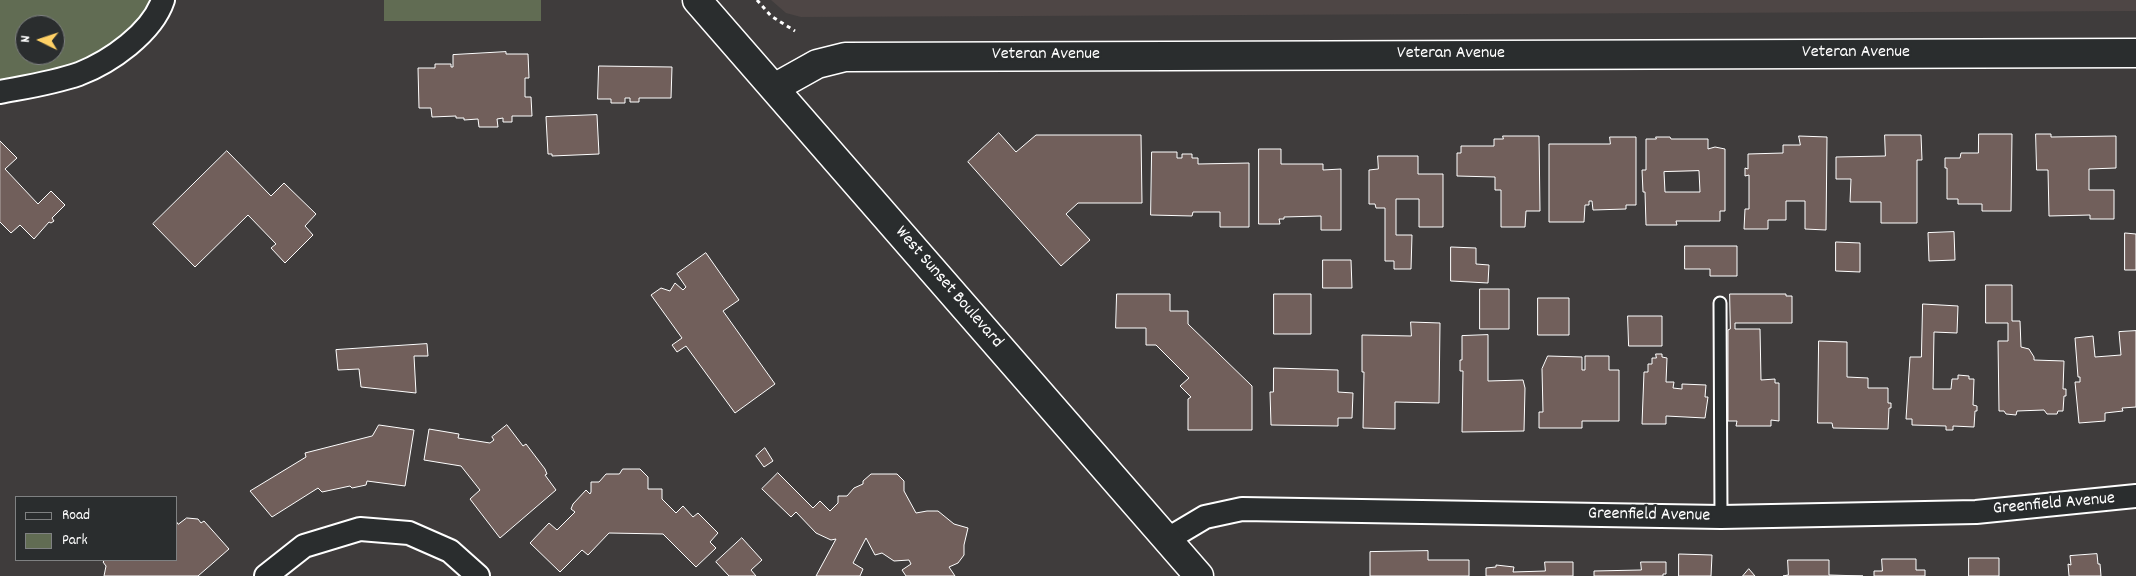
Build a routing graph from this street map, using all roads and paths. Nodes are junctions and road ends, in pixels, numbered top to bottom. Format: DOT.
graph roads {
  1 [pos="163,0"];
  2 [pos="697,0"];
  3 [pos="757,0"];
  4 [pos="795,31"];
  5 [pos="2136,53"];
  6 [pos="774,88"];
  7 [pos="0,92"];
  8 [pos="1720,303"];
  9 [pos="2136,496"];
  10 [pos="1720,517"];
  11 [pos="1168,539"];
  12 [pos="266,576"];
  13 [pos="478,576"];
  14 [pos="1199,576"];
  1 -- 7 [label="street"];
  2 -- 6 [label="street, West Sunset Boulevard"];
  3 -- 4 [label="path"];
  5 -- 6 [label="street, Veteran Avenue"];
  6 -- 11 [label="street, West Sunset Boulevard"];
  8 -- 10 [label="lane"];
  9 -- 10 [label="street, Greenfield Avenue"];
  10 -- 11 [label="street, Greenfield Avenue"];
  11 -- 14 [label="street, West Sunset Boulevard"];
  12 -- 13 [label="street"];
}
